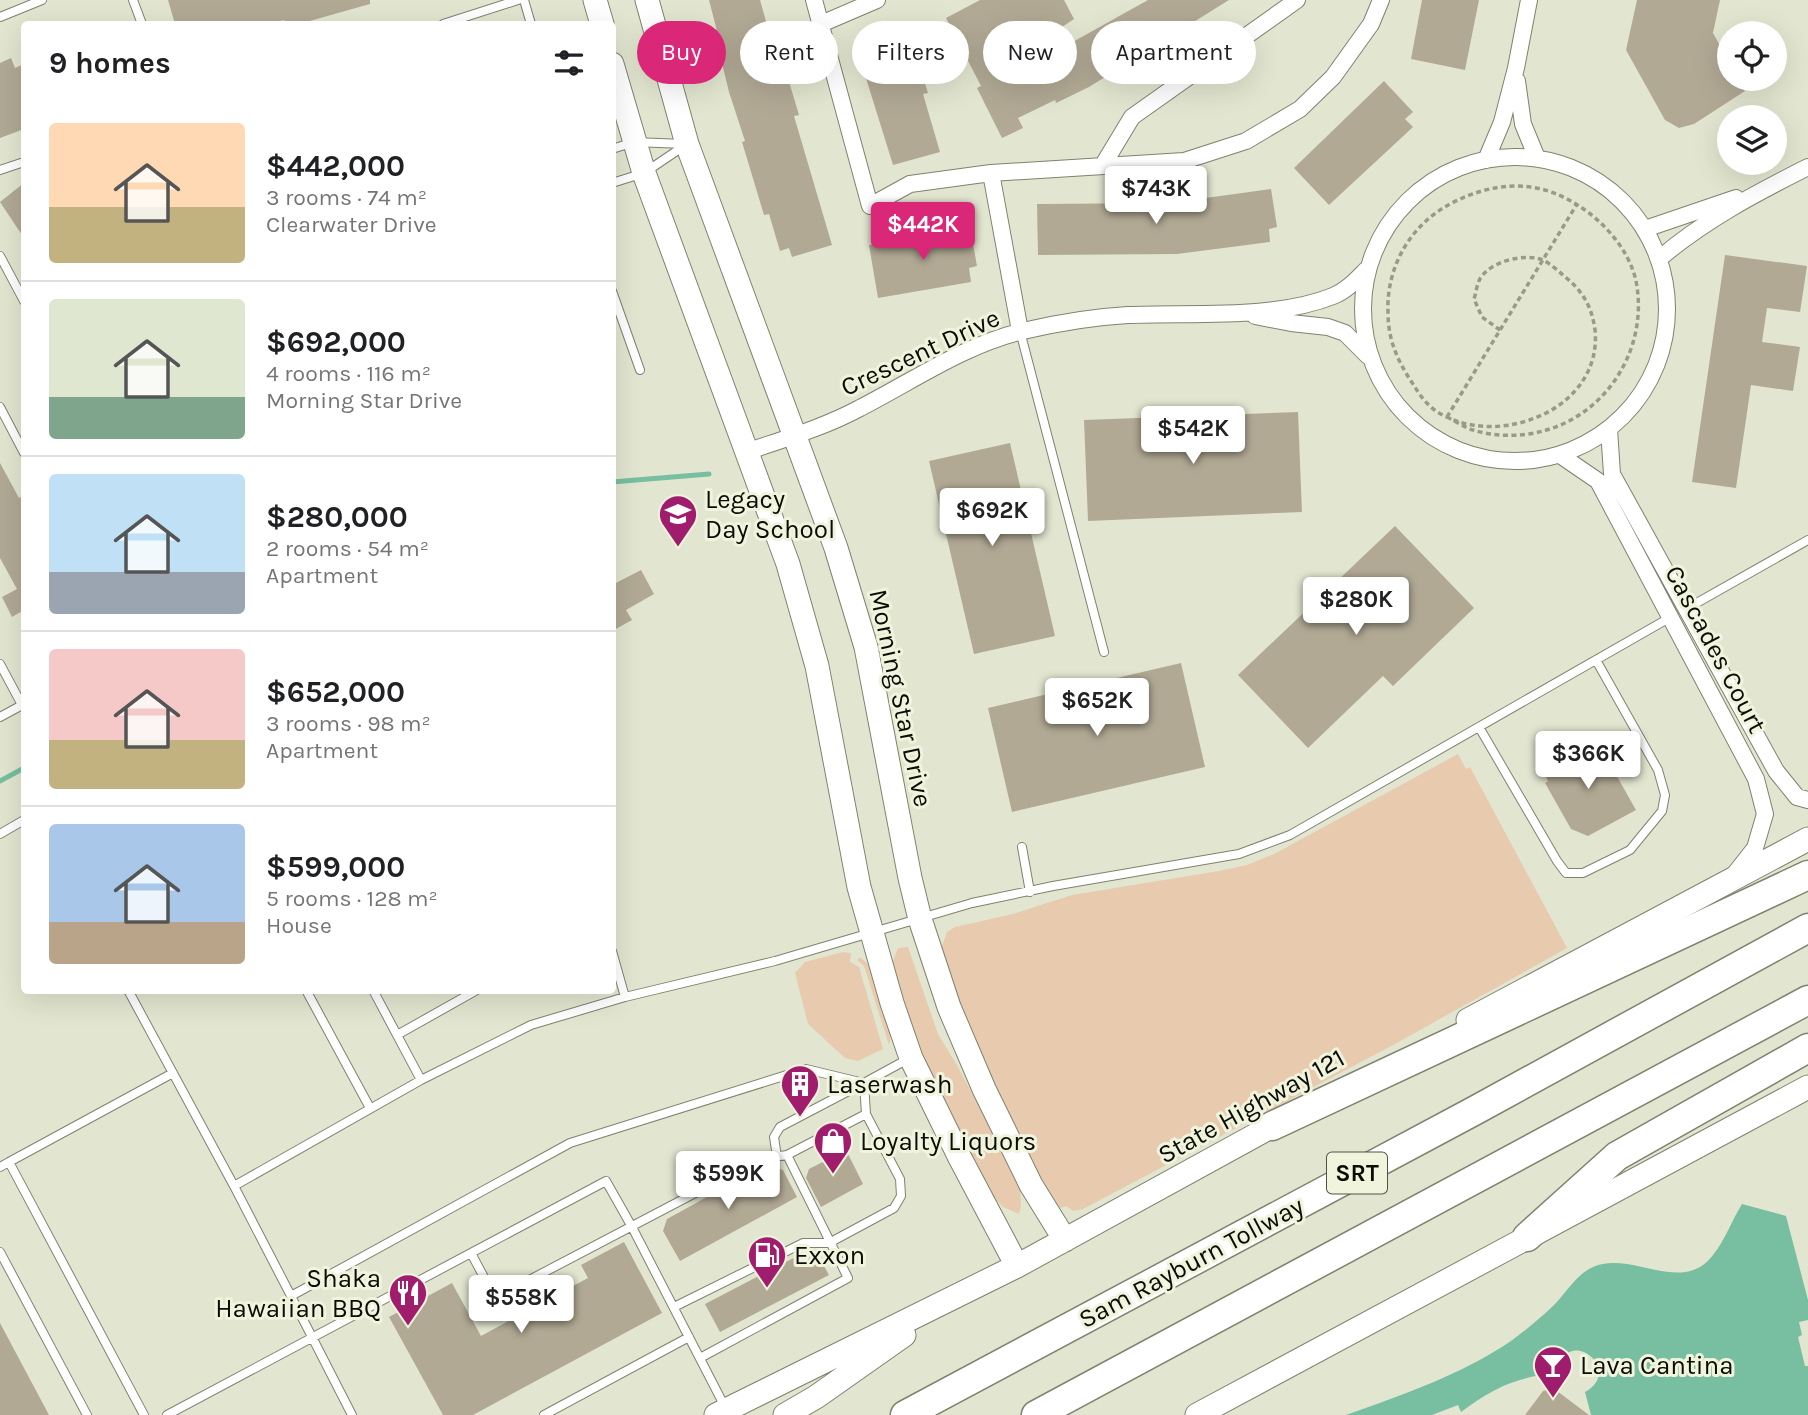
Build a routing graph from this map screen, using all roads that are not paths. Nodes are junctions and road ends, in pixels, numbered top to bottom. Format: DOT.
graph roads {
  1 [pos="42,0"];
  2 [pos="133,0"];
  3 [pos="518,0"];
  4 [pos="523,0"];
  5 [pos="595,0"];
  6 [pos="647,0"];
  7 [pos="814,0"];
  8 [pos="877,0"];
  9 [pos="1297,0"];
  10 [pos="1381,0"];
  11 [pos="1529,0"];
  12 [pos="0,18"];
  13 [pos="141,21"];
  14 [pos="452,21"];
  15 [pos="530,21"];
  16 [pos="600,21"];
  17 [pos="820,21"];
  18 [pos="828,21"];
  19 [pos="1516,68"];
  20 [pos="837,84"];
  21 [pos="616,94"];
  22 [pos="687,144"];
  23 [pos="623,146"];
  24 [pos="1537,158"];
  25 [pos="1486,160"];
  26 [pos="21,163"];
  27 [pos="1103,165"];
  28 [pos="1808,167"];
  29 [pos="0,170"];
  30 [pos="644,173"];
  31 [pos="991,173"];
  32 [pos="616,182"];
  33 [pos="1762,190"];
  34 [pos="1645,229"];
  35 [pos="0,256"];
  36 [pos="1659,260"];
  37 [pos="1366,270"];
  38 [pos="21,295"];
  39 [pos="616,303"];
  40 [pos="1246,313"];
  41 [pos="1020,331"];
  42 [pos="1368,356"];
  43 [pos="640,370"];
  44 [pos="0,407"];
  45 [pos="1609,429"];
  46 [pos="793,436"];
  47 [pos="21,447"];
  48 [pos="746,452"];
  49 [pos="1560,455"];
  50 [pos="1808,540"];
  51 [pos="1686,609"];
  52 [pos="1671,617"];
  53 [pos="1104,652"];
  54 [pos="1596,660"];
  55 [pos="0,664"];
  56 [pos="21,701"];
  57 [pos="21,705"];
  58 [pos="0,717"];
  59 [pos="1479,727"];
  60 [pos="1808,800"];
  61 [pos="21,822"];
  62 [pos="0,834"];
  63 [pos="1808,839"];
  64 [pos="1022,847"];
  65 [pos="1808,875"];
  66 [pos="1726,883"];
  67 [pos="1030,892"];
  68 [pos="919,919"];
  69 [pos="1808,928"];
  70 [pos="871,932"];
  71 [pos="616,965"];
  72 [pos="130,994"];
  73 [pos="308,994"];
  74 [pos="375,994"];
  75 [pos="470,994"];
  76 [pos="625,998"];
  77 [pos="1808,1000"];
  78 [pos="397,1035"];
  79 [pos="1808,1048"];
  80 [pos="911,1058"];
  81 [pos="173,1073"];
  82 [pos="421,1080"];
  83 [pos="864,1083"];
  84 [pos="1808,1087"];
  85 [pos="370,1108"];
  86 [pos="866,1114"];
  87 [pos="1272,1126"];
  88 [pos="787,1155"];
  89 [pos="777,1157"];
  90 [pos="9,1162"];
  91 [pos="0,1167"];
  92 [pos="234,1186"];
  93 [pos="632,1227"];
  94 [pos="1527,1237"];
  95 [pos="1065,1240"];
  96 [pos="829,1243"];
  97 [pos="0,1252"];
  98 [pos="471,1253"];
  99 [pos="1017,1266"];
  100 [pos="961,1294"];
  101 [pos="291,1296"];
  102 [pos="674,1307"];
  103 [pos="689,1337"];
  104 [pos="311,1338"];
  105 [pos="700,1358"];
  106 [pos="721,1413"];
  107 [pos="87,1415"];
  108 [pos="144,1415"];
  109 [pos="167,1415"];
  110 [pos="352,1415"];
  111 [pos="544,1415"];
  112 [pos="785,1415"];
  113 [pos="905,1415"];
  114 [pos="1036,1415"];
  115 [pos="1197,1415"];
  1 -- 12 [label="lane"];
  2 -- 13 [label="lane"];
  3 -- 14 [label="lane"];
  4 -- 15 [label="lane"];
  5 -- 16 [label="street"];
  6 -- 22 [label="street, Morning Star Drive"];
  7 -- 17 [label="street"];
  8 -- 18 [label="street"];
  9 -- 27 [label="street"];
  10 -- 27 [label="street"];
  11 -- 19 [label="street"];
  19 -- 24 [label="street"];
  19 -- 25 [label="street"];
  20 -- 31 [label="street"];
  21 -- 23 [label="street"];
  22 -- 23 [label="lane"];
  22 -- 30 [label="lane"];
  22 -- 46 [label="street, Morning Star Drive"];
  23 -- 30 [label="street"];
  24 -- 25 [label="street"];
  24 -- 34 [label="street"];
  25 -- 37 [label="street"];
  26 -- 29 [label="lane"];
  27 -- 31 [label="street"];
  28 -- 33 [label="street"];
  30 -- 32 [label="lane"];
  30 -- 48 [label="street"];
  31 -- 41 [label="street"];
  33 -- 34 [label="street"];
  33 -- 36 [label="street"];
  34 -- 36 [label="street"];
  35 -- 38 [label="lane"];
  36 -- 45 [label="street"];
  37 -- 40 [label="street, Crescent Drive"];
  37 -- 42 [label="street"];
  39 -- 43 [label="lane"];
  40 -- 41 [label="street, Crescent Drive"];
  40 -- 42 [label="street, Crescent Drive"];
  41 -- 46 [label="street, Crescent Drive"];
  41 -- 53 [label="lane"];
  42 -- 49 [label="street"];
  44 -- 47 [label="lane"];
  45 -- 49 [label="street"];
  45 -- 51 [label="street, Cascades Court"];
  46 -- 48 [label="street, Crescent Drive"];
  46 -- 68 [label="street, Morning Star Drive"];
  48 -- 70 [label="street"];
  49 -- 52 [label="street, Cascades Court"];
  50 -- 51 [label="lane"];
  51 -- 52 [label="lane"];
  51 -- 60 [label="street, Cascades Court"];
  52 -- 54 [label="lane"];
  52 -- 66 [label="street, Cascades Court"];
  54 -- 59 [label="lane"];
  54 -- 59 [label="lane"];
  55 -- 56 [label="lane"];
  57 -- 58 [label="lane"];
  59 -- 67 [label="lane"];
  61 -- 62 [label="lane"];
  63 -- 66 [label="street, State Highway 121"];
  64 -- 67 [label="lane"];
  65 -- 87 [label="highway"];
  66 -- 87 [label="street, State Highway 121"];
  67 -- 68 [label="lane"];
  68 -- 70 [label="lane"];
  68 -- 95 [label="street, Morning Star Drive"];
  69 -- 113 [label="highway, Sam Rayburn Tollway / SRT"];
  70 -- 76 [label="lane"];
  70 -- 80 [label="street"];
  71 -- 76 [label="lane"];
  72 -- 81 [label="lane"];
  73 -- 85 [label="lane"];
  74 -- 78 [label="lane"];
  75 -- 78 [label="lane"];
  76 -- 82 [label="lane"];
  77 -- 114 [label="highway, SRT"];
  78 -- 82 [label="lane"];
  79 -- 94 [label="highway"];
  80 -- 83 [label="lane"];
  80 -- 99 [label="street"];
  81 -- 90 [label="lane"];
  81 -- 92 [label="lane"];
  82 -- 85 [label="lane"];
  83 -- 86 [label="lane"];
  83 -- 89 [label="lane"];
  83 -- 101 [label="lane"];
  84 -- 94 [label="street"];
  85 -- 92 [label="lane"];
  86 -- 88 [label="lane"];
  86 -- 96 [label="lane"];
  87 -- 95 [label="street, State Highway 121"];
  88 -- 89 [label="lane"];
  88 -- 96 [label="lane"];
  89 -- 93 [label="lane"];
  90 -- 91 [label="lane"];
  90 -- 108 [label="lane"];
  92 -- 101 [label="lane"];
  93 -- 98 [label="lane"];
  93 -- 98 [label="lane"];
  93 -- 102 [label="lane"];
  94 -- 115 [label="street"];
  95 -- 99 [label="street, State Highway 121"];
  96 -- 102 [label="lane"];
  96 -- 105 [label="lane"];
  97 -- 107 [label="lane"];
  98 -- 104 [label="lane"];
  99 -- 100 [label="street, State Highway 121"];
  100 -- 106 [label="street, State Highway 121"];
  100 -- 112 [label="street"];
  101 -- 104 [label="lane"];
  102 -- 103 [label="lane"];
  103 -- 105 [label="lane"];
  103 -- 111 [label="lane"];
  104 -- 109 [label="lane"];
  104 -- 110 [label="lane"];
  105 -- 106 [label="lane"];
}
